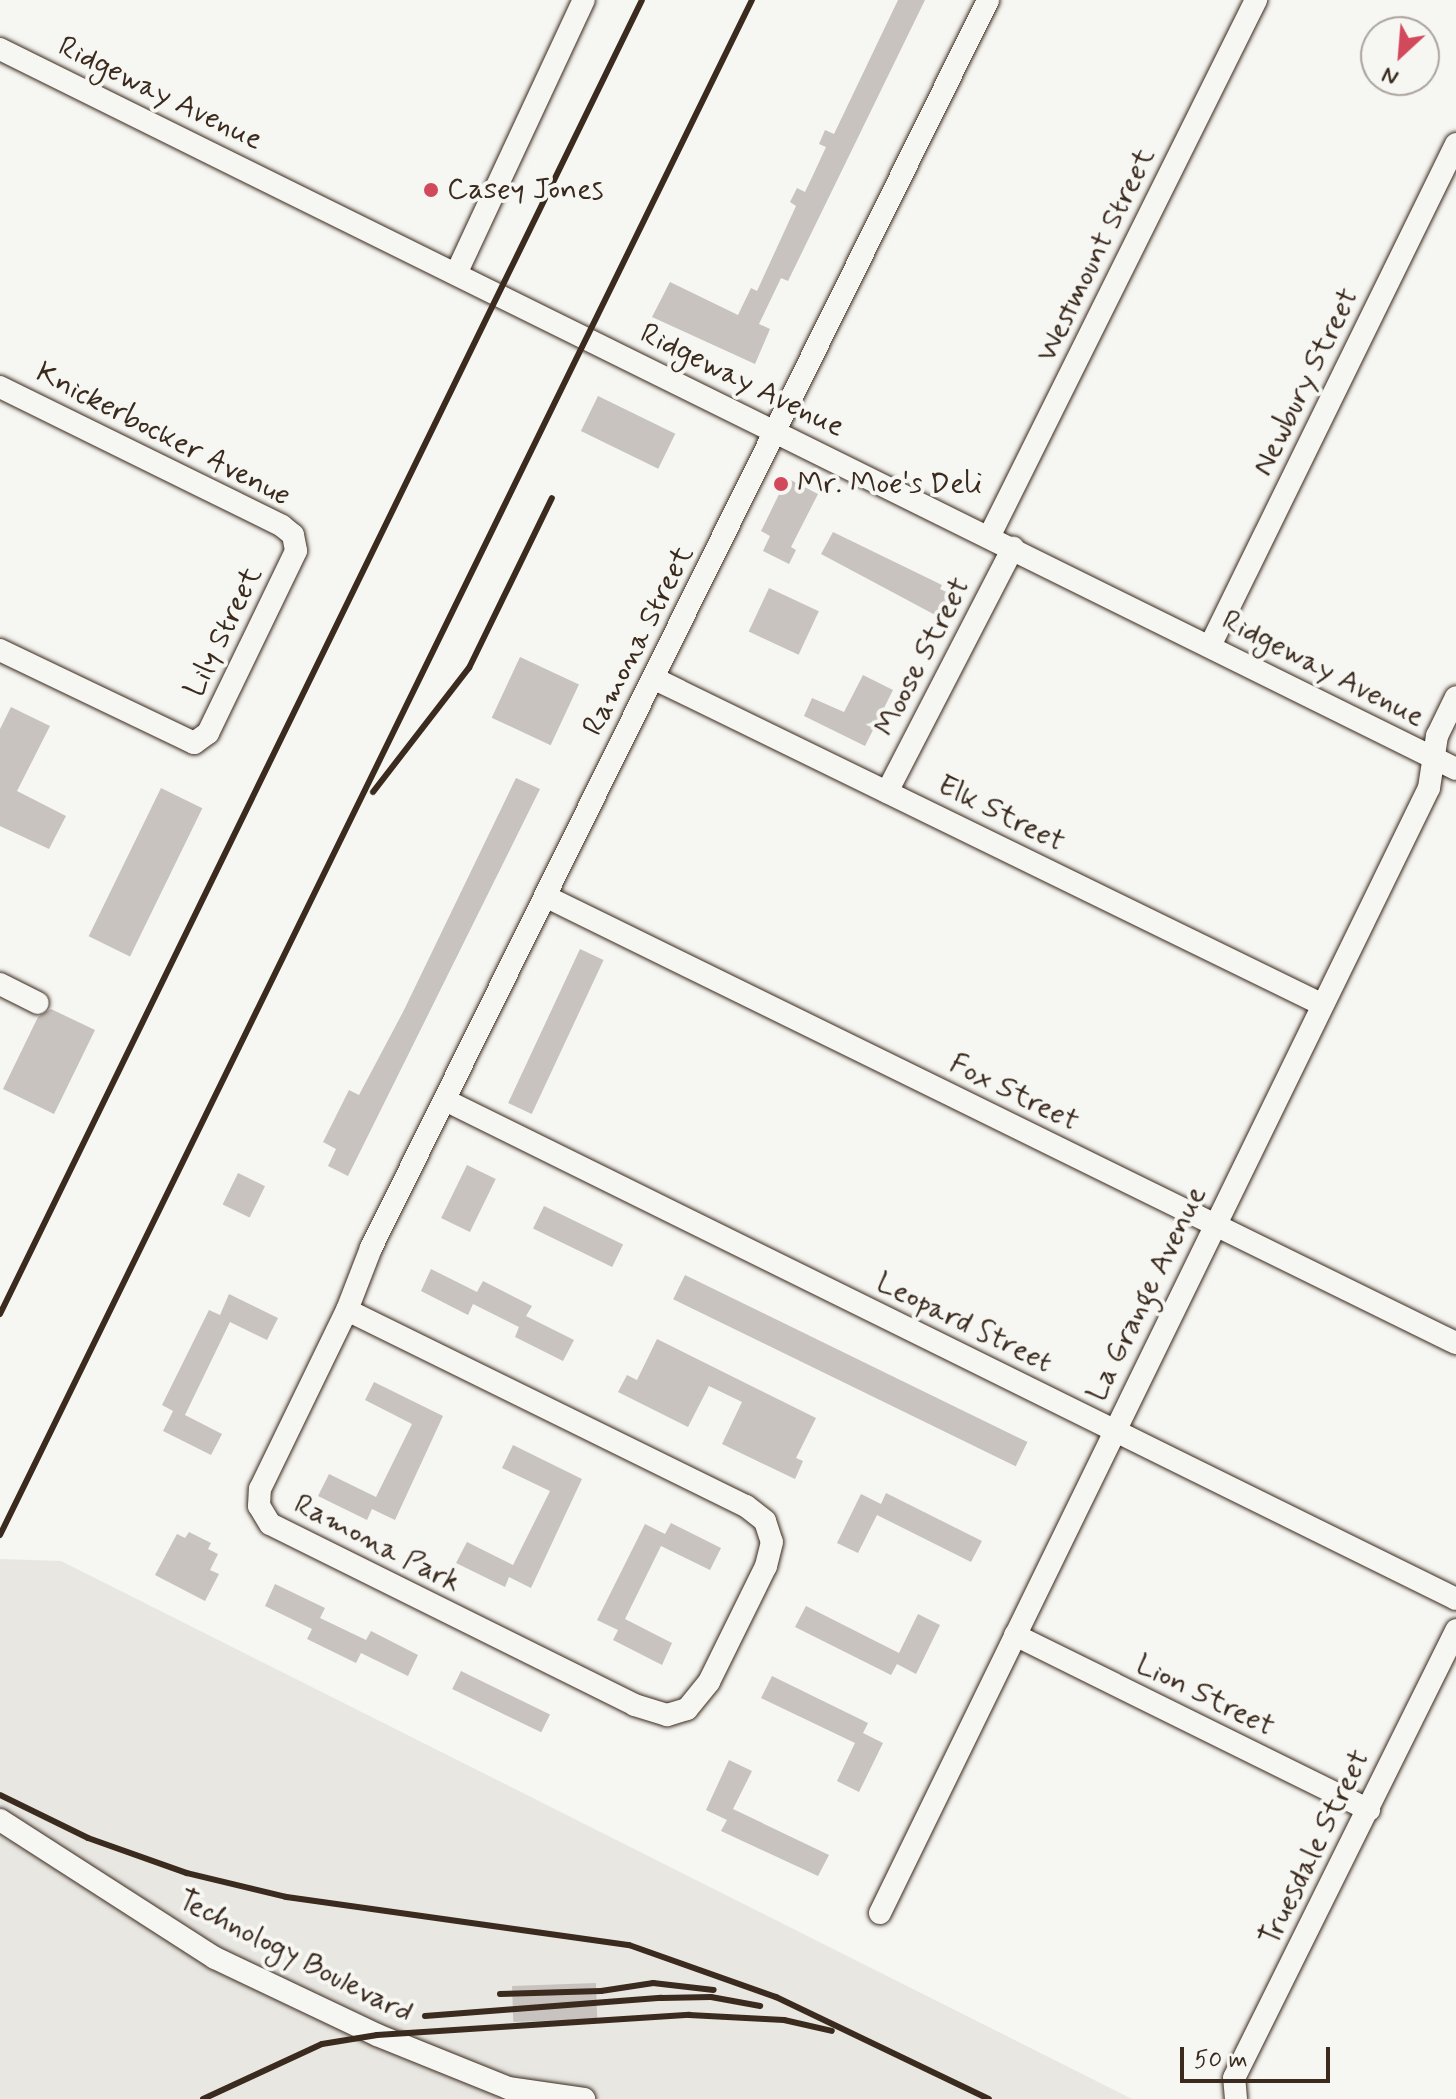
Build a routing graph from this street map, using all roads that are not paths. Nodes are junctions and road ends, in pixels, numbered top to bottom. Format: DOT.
graph roads {
  1 [pos="584,0"];
  2 [pos="988,0"];
  3 [pos="1256,0"];
  4 [pos="0,49"];
  5 [pos="1456,144"];
  6 [pos="456,274"];
  7 [pos="0,387"];
  8 [pos="778,433"];
  9 [pos="989,537"];
  10 [pos="296,541"];
  11 [pos="1013,548"];
  12 [pos="1210,646"];
  13 [pos="0,650"];
  14 [pos="653,678"];
  15 [pos="1456,697"];
  16 [pos="1433,758"];
  17 [pos="1456,769"];
  18 [pos="887,792"];
  19 [pos="545,896"];
  20 [pos="0,984"];
  21 [pos="38,1003"];
  22 [pos="1321,1004"];
  23 [pos="445,1100"];
  24 [pos="1214,1225"];
  25 [pos="347,1310"];
  26 [pos="1456,1343"];
  27 [pos="1114,1431"];
  28 [pos="1456,1599"];
  29 [pos="1456,1630"];
  30 [pos="1015,1635"];
  31 [pos="1369,1810"];
  32 [pos="0,1820"];
  33 [pos="880,1913"];
  34 [pos="1234,2096"];
  35 [pos="584,2099"];
  1 -- 6 [label="street"];
  2 -- 8 [label="street, Ramona Street"];
  3 -- 9 [label="street, Westmount Street"];
  4 -- 6 [label="street, Ridgeway Avenue"];
  5 -- 12 [label="street, Newbury Street"];
  6 -- 8 [label="street, Ridgeway Avenue"];
  7 -- 10 [label="street, Knickerbocker Avenue"];
  8 -- 9 [label="street, Ridgeway Avenue"];
  8 -- 14 [label="street, Ramona Street"];
  9 -- 11 [label="street, Ridgeway Avenue"];
  10 -- 13 [label="street, Lily Street"];
  11 -- 12 [label="street, Ridgeway Avenue"];
  11 -- 18 [label="street, Moose Street"];
  12 -- 16 [label="street, Ridgeway Avenue"];
  14 -- 18 [label="street, Elk Street"];
  14 -- 19 [label="street, Ramona Street"];
  15 -- 16 [label="street, La Grange Avenue"];
  16 -- 17 [label="street, Ridgeway Avenue"];
  16 -- 22 [label="street, La Grange Avenue"];
  18 -- 22 [label="street, Elk Street"];
  19 -- 23 [label="street, Ramona Street"];
  19 -- 24 [label="street, Fox Street"];
  20 -- 21 [label="street"];
  22 -- 24 [label="street, La Grange Avenue"];
  23 -- 25 [label="street, Ramona Street"];
  23 -- 27 [label="street, Leopard Street"];
  24 -- 26 [label="street, Fox Street"];
  24 -- 27 [label="street, La Grange Avenue"];
  25 -- 25 [label="street, Ramona Park"];
  27 -- 28 [label="street, Leopard Street"];
  27 -- 30 [label="street, La Grange Avenue"];
  29 -- 31 [label="street, Truesdale Street"];
  30 -- 31 [label="street, Lion Street"];
  30 -- 33 [label="street, La Grange Avenue"];
  31 -- 34 [label="street, Truesdale Street"];
  32 -- 35 [label="street, Technology Boulevard"];
}
